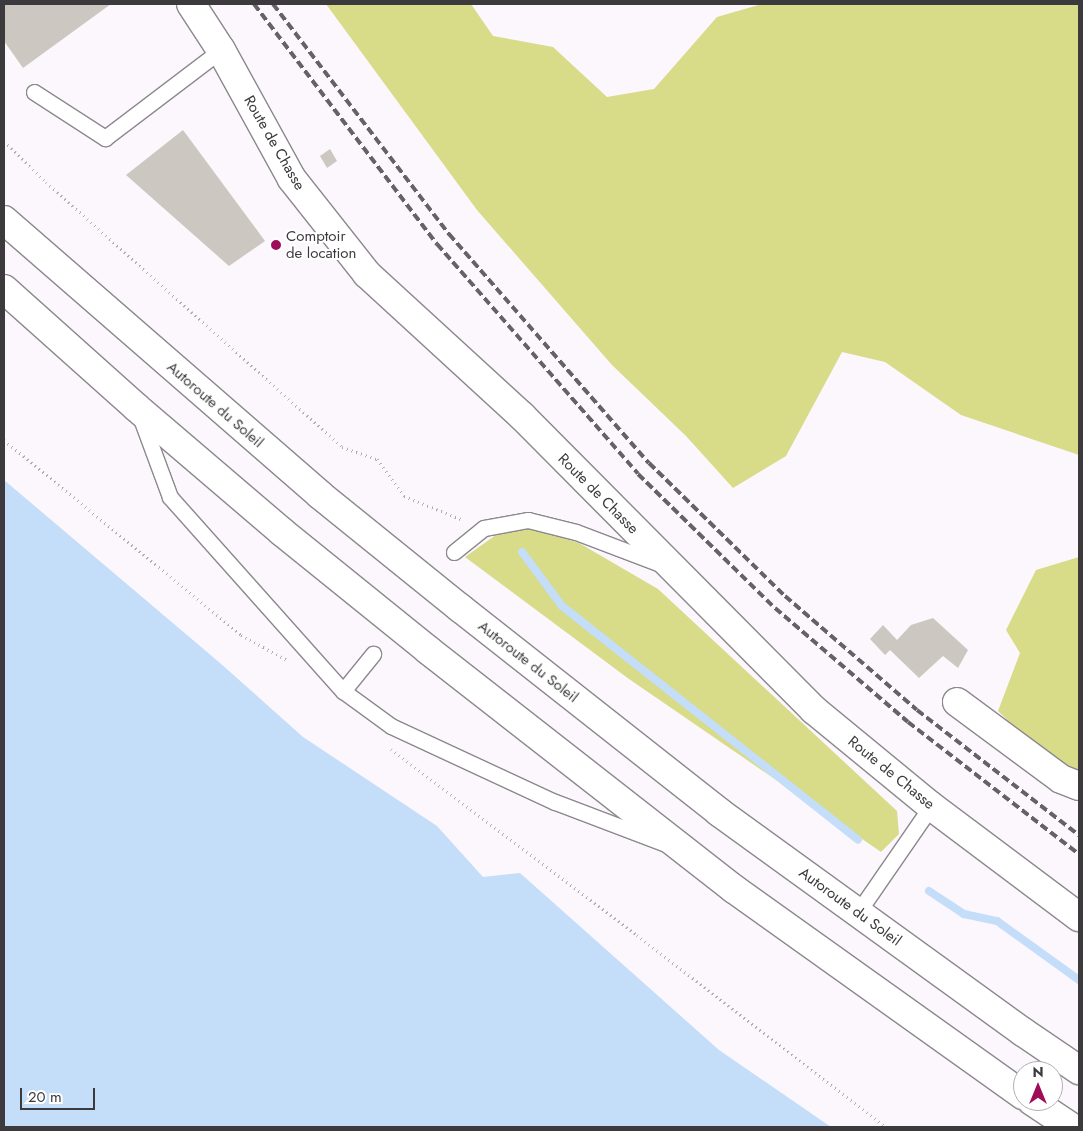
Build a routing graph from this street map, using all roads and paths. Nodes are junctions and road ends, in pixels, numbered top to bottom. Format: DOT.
graph roads {
  1 [pos="191,4"];
  2 [pos="220,50"];
  3 [pos="34,92"];
  4 [pos="4,141"];
  5 [pos="4,220"];
  6 [pos="4,289"];
  7 [pos="136,408"];
  8 [pos="4,440"];
  9 [pos="484,528"];
  10 [pos="454,552"];
  11 [pos="673,569"];
  12 [pos="373,654"];
  13 [pos="292,663"];
  14 [pos="343,692"];
  15 [pos="957,702"];
  16 [pos="388,745"];
  17 [pos="1079,786"];
  18 [pos="931,806"];
  19 [pos="685,852"];
  20 [pos="858,912"];
  21 [pos="1079,917"];
  22 [pos="1079,1070"];
  23 [pos="1013,1088"];
  24 [pos="1047,1111"];
  25 [pos="884,1127"];
  26 [pos="1071,1127"];
  1 -- 2 [label="main road, Route de Chasse"];
  2 -- 3 [label="lane"];
  2 -- 11 [label="main road, Route de Chasse"];
  4 -- 9 [label="path"];
  5 -- 20 [label="main road, Autoroute du Soleil"];
  6 -- 7 [label="main road"];
  7 -- 14 [label="lane"];
  7 -- 19 [label="main road"];
  8 -- 13 [label="path"];
  9 -- 10 [label="lane"];
  9 -- 11 [label="lane"];
  11 -- 18 [label="main road, Route de Chasse"];
  12 -- 14 [label="lane"];
  14 -- 19 [label="lane"];
  15 -- 17 [label="main road"];
  16 -- 25 [label="path"];
  18 -- 20 [label="lane"];
  18 -- 21 [label="main road, Route de Chasse"];
  19 -- 23 [label="main road"];
  20 -- 22 [label="main road, Autoroute du Soleil"];
  24 -- 26 [label="main road"];
}
